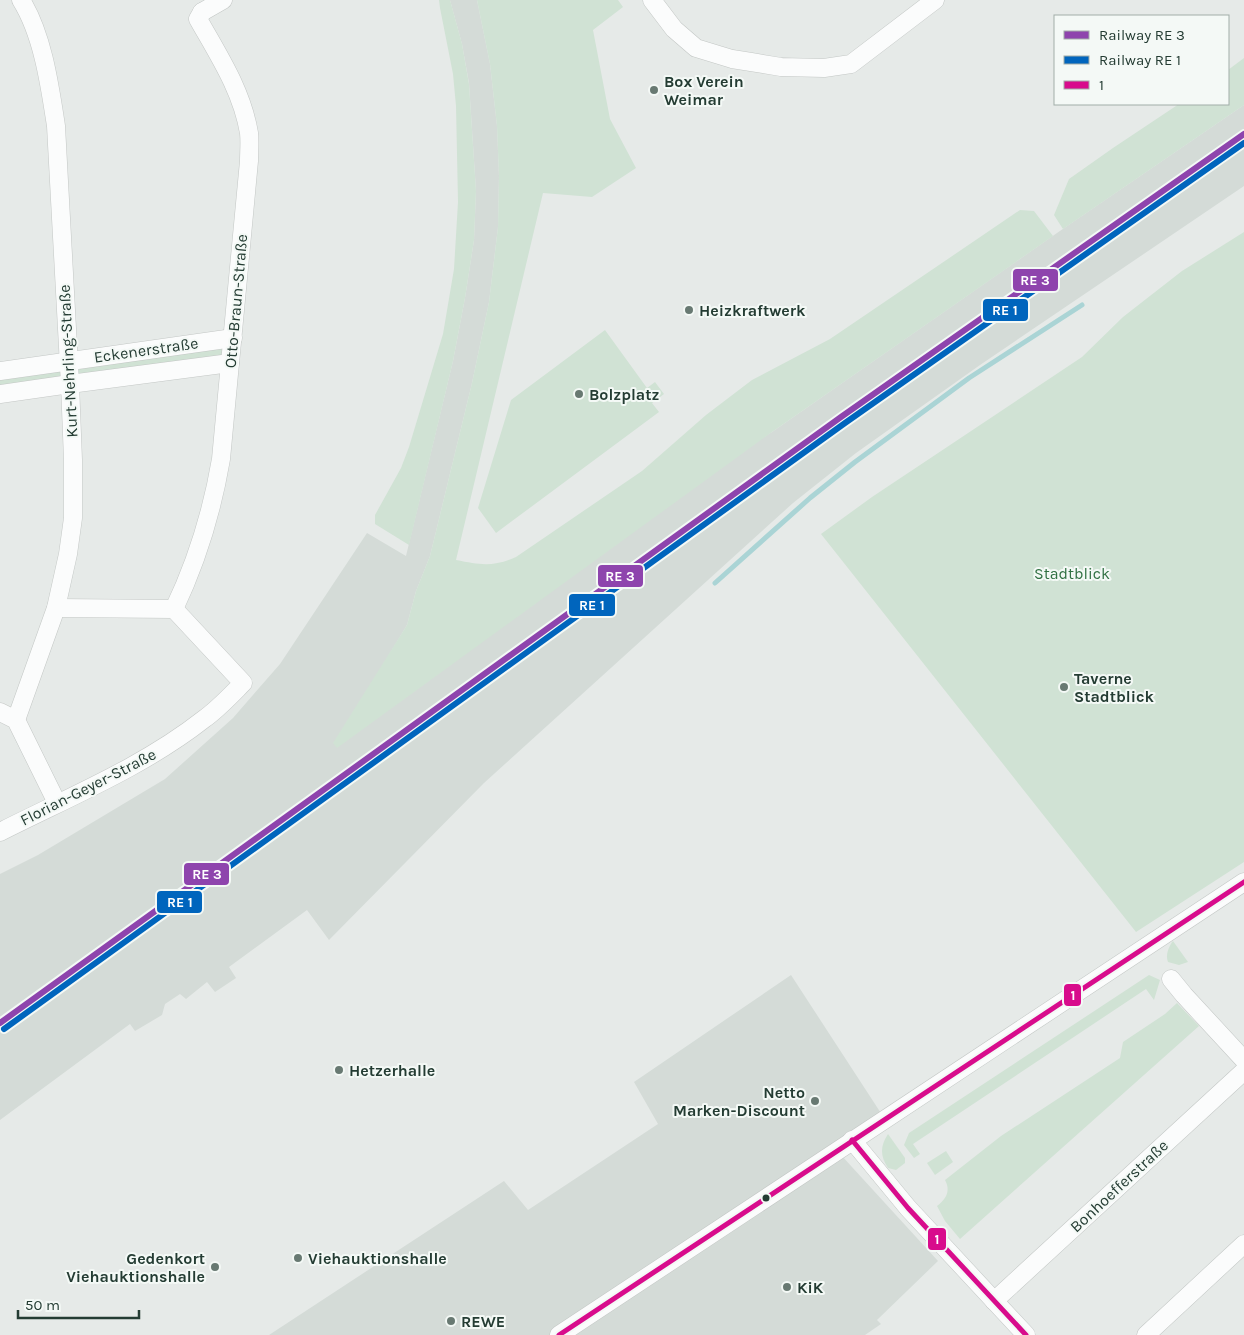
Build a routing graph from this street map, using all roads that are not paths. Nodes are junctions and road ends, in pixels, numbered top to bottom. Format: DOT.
graph roads {
  1 [pos="22,0"];
  2 [pos="223,0"];
  3 [pos="652,0"];
  4 [pos="935,0"];
  5 [pos="198,6"];
  6 [pos="233,338"];
  7 [pos="69,361"];
  8 [pos="230,363"];
  9 [pos="0,371"];
  10 [pos="70,384"];
  11 [pos="0,394"];
  12 [pos="56,608"];
  13 [pos="174,609"];
  14 [pos="0,712"];
  15 [pos="16,720"];
  16 [pos="57,803"];
  17 [pos="0,832"];
  18 [pos="1244,882"];
  19 [pos="1172,979"];
  20 [pos="1244,1060"];
  21 [pos="1244,1071"];
  22 [pos="852,1140"];
  23 [pos="1244,1244"];
  24 [pos="994,1301"];
  25 [pos="559,1335"];
  26 [pos="1026,1335"];
  27 [pos="1146,1335"];
  1 -- 7 [label="street, Kurt-Nehrling-Straße"];
  2 -- 5 [label="street"];
  3 -- 4 [label="street"];
  5 -- 6 [label="street, Otto-Braun-Straße"];
  6 -- 7 [label="street, Eckenerstraße"];
  6 -- 8 [label="street, Otto-Braun-Straße"];
  7 -- 9 [label="street, Eckenerstraße"];
  7 -- 10 [label="street, Kurt-Nehrling-Straße"];
  8 -- 10 [label="street, Eckenerstraße"];
  8 -- 13 [label="street, Otto-Braun-Straße"];
  10 -- 11 [label="street, Eckenerstraße"];
  10 -- 12 [label="street, Kurt-Nehrling-Straße"];
  12 -- 13 [label="street"];
  12 -- 15 [label="street, Kurt-Nehrling-Straße"];
  13 -- 16 [label="street, Florian-Geyer-Straße"];
  14 -- 15 [label="street"];
  15 -- 16 [label="street"];
  16 -- 17 [label="street, Florian-Geyer-Straße"];
  18 -- 22 [label="street"];
  19 -- 20 [label="street"];
  21 -- 24 [label="street, Bonhoefferstraße"];
  22 -- 24 [label="street"];
  22 -- 25 [label="street"];
  23 -- 27 [label="street"];
  24 -- 26 [label="street"];
}
